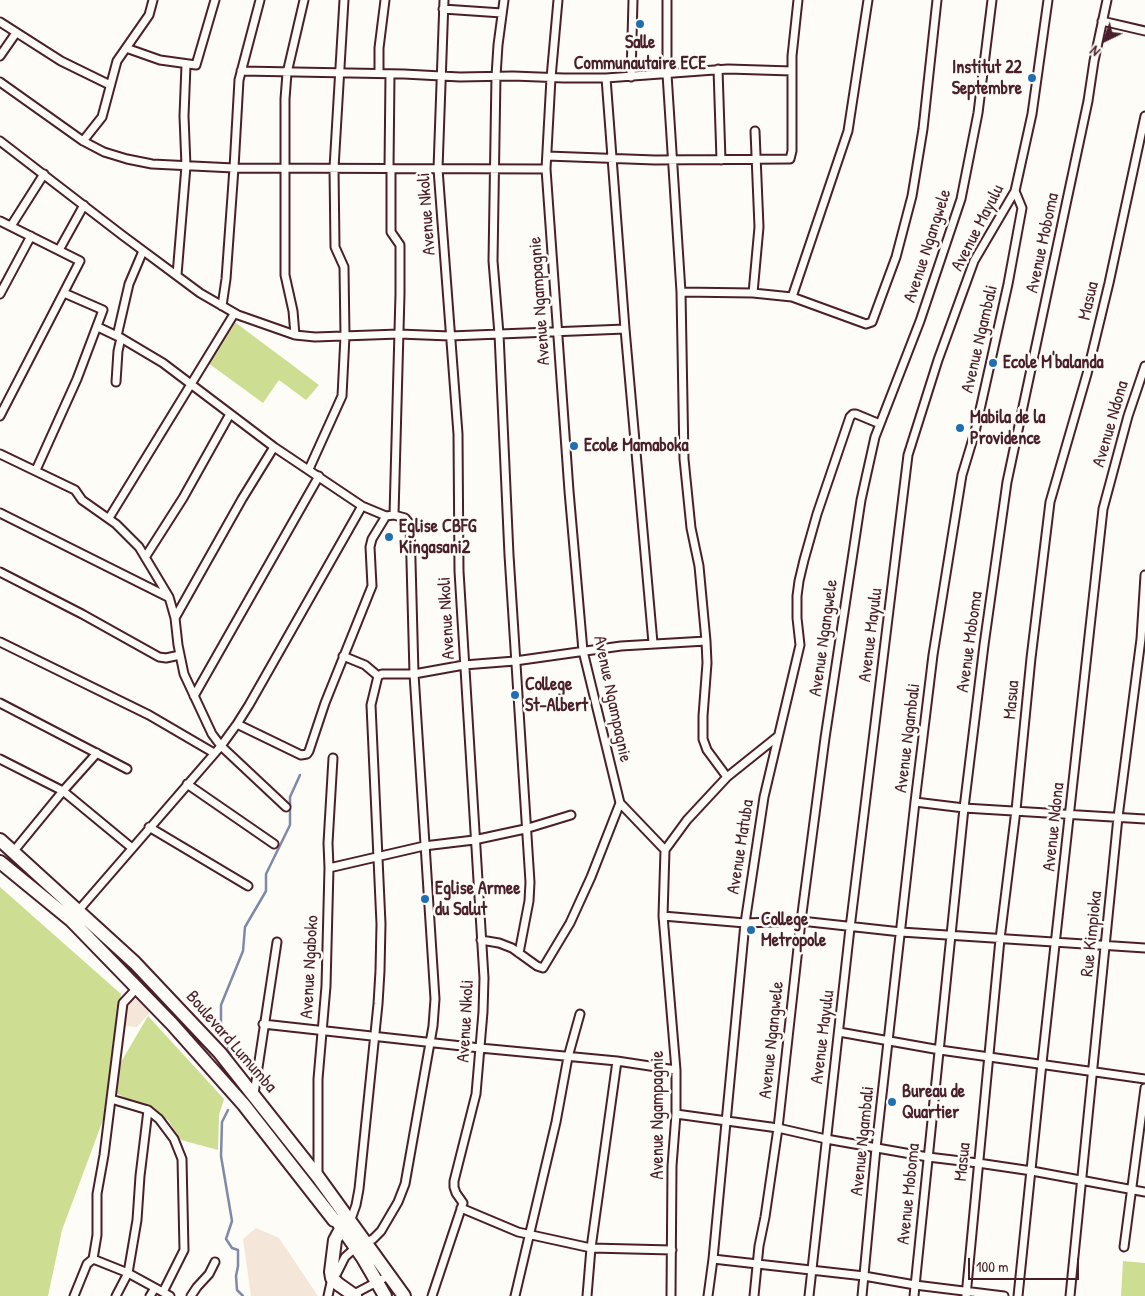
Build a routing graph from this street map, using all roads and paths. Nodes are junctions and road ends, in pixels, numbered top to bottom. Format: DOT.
graph roads {
  1 [pos="153,0"];
  2 [pos="215,0"];
  3 [pos="260,0"];
  4 [pos="304,0"];
  5 [pos="344,0"];
  6 [pos="385,0"];
  7 [pos="444,0"];
  8 [pos="504,0"];
  9 [pos="558,0"];
  10 [pos="633,0"];
  11 [pos="667,0"];
  12 [pos="798,0"];
  13 [pos="868,0"];
  14 [pos="937,0"];
  15 [pos="992,0"];
  16 [pos="1048,0"];
  17 [pos="1107,0"];
  18 [pos="443,9"];
  19 [pos="502,13"];
  20 [pos="1102,21"];
  21 [pos="0,22"];
  22 [pos="1145,31"];
  23 [pos="16,33"];
  24 [pos="126,48"];
  25 [pos="0,56"];
  26 [pos="186,65"];
  27 [pos="718,69"];
  28 [pos="241,70"];
  29 [pos="792,71"];
  30 [pos="288,73"];
  31 [pos="379,73"];
  32 [pos="339,74"];
  33 [pos="390,74"];
  34 [pos="667,74"];
  35 [pos="440,76"];
  36 [pos="496,76"];
  37 [pos="631,77"];
  38 [pos="551,78"];
  39 [pos="606,78"];
  40 [pos="0,82"];
  41 [pos="110,85"];
  42 [pos="1145,116"];
  43 [pos="755,131"];
  44 [pos="0,140"];
  45 [pos="83,141"];
  46 [pos="1142,142"];
  47 [pos="547,156"];
  48 [pos="756,159"];
  49 [pos="612,160"];
  50 [pos="674,160"];
  51 [pos="721,160"];
  52 [pos="186,166"];
  53 [pos="234,168"];
  54 [pos="284,168"];
  55 [pos="334,168"];
  56 [pos="390,169"];
  57 [pos="438,169"];
  58 [pos="494,170"];
  59 [pos="546,170"];
  60 [pos="44,174"];
  61 [pos="1015,191"];
  62 [pos="84,205"];
  63 [pos="0,221"];
  64 [pos="11,226"];
  65 [pos="31,236"];
  66 [pos="60,250"];
  67 [pos="143,251"];
  68 [pos="177,275"];
  69 [pos="681,292"];
  70 [pos="64,293"];
  71 [pos="753,293"];
  72 [pos="0,294"];
  73 [pos="792,297"];
  74 [pos="222,306"];
  75 [pos="234,314"];
  76 [pos="98,327"];
  77 [pos="625,330"];
  78 [pos="556,331"];
  79 [pos="399,334"];
  80 [pos="499,334"];
  81 [pos="295,335"];
  82 [pos="345,336"];
  83 [pos="450,336"];
  84 [pos="119,337"];
  85 [pos="1145,366"];
  86 [pos="116,382"];
  87 [pos="190,385"];
  88 [pos="230,414"];
  89 [pos="0,416"];
  90 [pos="880,424"];
  91 [pos="274,447"];
  92 [pos="0,454"];
  93 [pos="310,469"];
  94 [pos="36,470"];
  95 [pos="319,476"];
  96 [pos="362,506"];
  97 [pos="0,513"];
  98 [pos="390,516"];
  99 [pos="109,518"];
  100 [pos="146,556"];
  101 [pos="0,572"];
  102 [pos="1145,575"];
  103 [pos="169,597"];
  104 [pos="175,618"];
  105 [pos="706,641"];
  106 [pos="0,642"];
  107 [pos="652,643"];
  108 [pos="583,651"];
  109 [pos="180,655"];
  110 [pos="344,656"];
  111 [pos="515,661"];
  112 [pos="464,665"];
  113 [pos="414,674"];
  114 [pos="378,676"];
  115 [pos="194,696"];
  116 [pos="0,703"];
  117 [pos="237,724"];
  118 [pos="777,737"];
  119 [pos="220,746"];
  120 [pos="97,753"];
  121 [pos="214,753"];
  122 [pos="332,758"];
  123 [pos="0,760"];
  124 [pos="128,769"];
  125 [pos="727,777"];
  126 [pos="187,784"];
  127 [pos="63,791"];
  128 [pos="915,802"];
  129 [pos="620,803"];
  130 [pos="286,807"];
  131 [pos="964,808"];
  132 [pos="1016,810"];
  133 [pos="571,815"];
  134 [pos="1070,815"];
  135 [pos="1118,817"];
  136 [pos="1145,819"];
  137 [pos="149,827"];
  138 [pos="525,829"];
  139 [pos="0,840"];
  140 [pos="474,840"];
  141 [pos="274,844"];
  142 [pos="424,846"];
  143 [pos="132,848"];
  144 [pos="665,850"];
  145 [pos="13,852"];
  146 [pos="379,857"];
  147 [pos="0,862"];
  148 [pos="330,868"];
  149 [pos="248,886"];
  150 [pos="78,911"];
  151 [pos="663,916"];
  152 [pos="801,921"];
  153 [pos="745,922"];
  154 [pos="850,928"];
  155 [pos="901,932"];
  156 [pos="952,934"];
  157 [pos="1000,939"];
  158 [pos="481,940"];
  159 [pos="277,942"];
  160 [pos="1055,943"];
  161 [pos="1106,945"];
  162 [pos="1145,948"];
  163 [pos="519,953"];
  164 [pos="137,988"];
  165 [pos="580,1014"];
  166 [pos="263,1024"];
  167 [pos="322,1030"];
  168 [pos="839,1032"];
  169 [pos="374,1036"];
  170 [pos="889,1041"];
  171 [pos="431,1042"];
  172 [pos="480,1048"];
  173 [pos="940,1050"];
  174 [pos="990,1056"];
  175 [pos="568,1057"];
  176 [pos="617,1061"];
  177 [pos="1042,1063"];
  178 [pos="676,1070"];
  179 [pos="1093,1070"];
  180 [pos="1145,1079"];
  181 [pos="1145,1088"];
  182 [pos="254,1095"];
  183 [pos="111,1100"];
  184 [pos="148,1110"];
  185 [pos="676,1114"];
  186 [pos="725,1119"];
  187 [pos="778,1128"];
  188 [pos="826,1140"];
  189 [pos="876,1148"];
  190 [pos="928,1157"];
  191 [pos="978,1163"];
  192 [pos="1032,1171"];
  193 [pos="318,1177"];
  194 [pos="1082,1180"];
  195 [pos="1133,1189"];
  196 [pos="1145,1192"];
  197 [pos="462,1203"];
  198 [pos="346,1225"];
  199 [pos="530,1234"];
  200 [pos="360,1246"];
  201 [pos="1124,1246"];
  202 [pos="592,1248"];
  203 [pos="672,1250"];
  204 [pos="93,1258"];
  205 [pos="713,1259"];
  206 [pos="215,1262"];
  207 [pos="757,1264"];
  208 [pos="812,1270"];
  209 [pos="128,1273"];
  210 [pos="390,1275"];
  211 [pos="864,1276"];
  212 [pos="332,1278"];
  213 [pos="377,1282"];
  214 [pos="915,1285"];
  215 [pos="155,1288"];
  216 [pos="163,1292"];
  217 [pos="966,1294"];
  218 [pos="74,1296"];
  219 [pos="116,1296"];
  220 [pos="150,1296"];
  221 [pos="170,1296"];
  222 [pos="191,1296"];
  223 [pos="328,1296"];
  224 [pos="352,1296"];
  225 [pos="385,1296"];
  226 [pos="404,1296"];
  227 [pos="432,1296"];
  228 [pos="515,1296"];
  229 [pos="587,1296"];
  230 [pos="671,1296"];
  231 [pos="708,1296"];
  232 [pos="754,1296"];
  233 [pos="809,1296"];
  234 [pos="862,1296"];
  235 [pos="914,1296"];
  236 [pos="1004,1296"];
  237 [pos="1018,1296"];
  238 [pos="1070,1296"];
  1 -- 24 [label="street"];
  2 -- 26 [label="street"];
  3 -- 28 [label="street"];
  4 -- 30 [label="street"];
  5 -- 32 [label="street"];
  6 -- 31 [label="street"];
  7 -- 18 [label="street, Avenue Nkoli"];
  8 -- 19 [label="street"];
  9 -- 38 [label="street, Avenue Ngampagnie"];
  10 -- 37 [label="street"];
  11 -- 34 [label="street"];
  12 -- 29 [label="street"];
  13 -- 73 [label="street"];
  14 -- 73 [label="street"];
  15 -- 90 [label="street, Avenue Ngangwele"];
  16 -- 61 [label="street, Avenue Mayulu"];
  17 -- 20 [label="street, Avenue Moboma"];
  18 -- 19 [label="street"];
  18 -- 35 [label="street, Avenue Nkoli"];
  19 -- 36 [label="street"];
  20 -- 22 [label="street"];
  20 -- 131 [label="street, Avenue Moboma"];
  21 -- 23 [label="street"];
  23 -- 25 [label="street"];
  23 -- 41 [label="street"];
  24 -- 26 [label="street"];
  24 -- 41 [label="street"];
  26 -- 52 [label="street"];
  27 -- 29 [label="street"];
  27 -- 34 [label="street"];
  27 -- 51 [label="street"];
  28 -- 30 [label="street"];
  28 -- 53 [label="street"];
  29 -- 48 [label="street"];
  30 -- 32 [label="street"];
  30 -- 54 [label="street"];
  31 -- 32 [label="street"];
  31 -- 33 [label="street"];
  32 -- 55 [label="street"];
  33 -- 35 [label="street"];
  33 -- 56 [label="street"];
  34 -- 37 [label="street"];
  34 -- 50 [label="street"];
  35 -- 36 [label="street"];
  35 -- 57 [label="street, Avenue Nkoli"];
  36 -- 38 [label="street"];
  36 -- 58 [label="street"];
  37 -- 39 [label="street"];
  38 -- 39 [label="street"];
  38 -- 47 [label="street, Avenue Ngampagnie"];
  39 -- 49 [label="street"];
  40 -- 45 [label="street"];
  41 -- 45 [label="street"];
  42 -- 46 [label="street, Masua"];
  43 -- 48 [label="street"];
  44 -- 60 [label="street"];
  45 -- 52 [label="street"];
  46 -- 132 [label="street, Masua"];
  47 -- 49 [label="street"];
  47 -- 59 [label="street, Avenue Ngampagnie"];
  48 -- 51 [label="street"];
  48 -- 71 [label="street"];
  49 -- 50 [label="street"];
  49 -- 77 [label="street"];
  50 -- 51 [label="street"];
  50 -- 69 [label="street"];
  52 -- 53 [label="street"];
  52 -- 68 [label="street"];
  53 -- 54 [label="street"];
  53 -- 74 [label="street"];
  54 -- 55 [label="street"];
  54 -- 81 [label="street"];
  55 -- 56 [label="street"];
  55 -- 82 [label="street"];
  56 -- 57 [label="street"];
  56 -- 79 [label="street"];
  57 -- 58 [label="street"];
  57 -- 83 [label="street, Avenue Nkoli"];
  58 -- 59 [label="street"];
  58 -- 80 [label="street"];
  59 -- 78 [label="street, Avenue Ngampagnie"];
  60 -- 62 [label="street"];
  60 -- 64 [label="street"];
  61 -- 128 [label="street, Avenue Ngambali"];
  61 -- 154 [label="street, Avenue Mayulu"];
  62 -- 66 [label="street"];
  62 -- 67 [label="street"];
  63 -- 64 [label="street"];
  64 -- 65 [label="street"];
  65 -- 66 [label="street"];
  65 -- 72 [label="street"];
  66 -- 70 [label="street"];
  67 -- 68 [label="street"];
  67 -- 84 [label="street"];
  68 -- 74 [label="street"];
  69 -- 71 [label="street"];
  69 -- 105 [label="street"];
  70 -- 76 [label="street"];
  70 -- 89 [label="street"];
  71 -- 73 [label="street"];
  74 -- 75 [label="street"];
  75 -- 81 [label="street"];
  75 -- 87 [label="street"];
  76 -- 84 [label="street"];
  76 -- 94 [label="street"];
  77 -- 78 [label="street"];
  77 -- 107 [label="street"];
  78 -- 80 [label="street"];
  78 -- 108 [label="street, Avenue Ngampagnie"];
  79 -- 82 [label="street"];
  79 -- 83 [label="street"];
  79 -- 98 [label="street"];
  80 -- 83 [label="street"];
  80 -- 111 [label="street"];
  81 -- 82 [label="street"];
  82 -- 93 [label="street"];
  83 -- 112 [label="street, Avenue Nkoli"];
  84 -- 86 [label="street"];
  84 -- 87 [label="street"];
  85 -- 134 [label="street, Avenue Ndona"];
  87 -- 88 [label="street"];
  87 -- 99 [label="street"];
  88 -- 91 [label="street"];
  88 -- 100 [label="street"];
  90 -- 118 [label="street, Avenue Matuba"];
  90 -- 152 [label="street, Avenue Ngangwele"];
  91 -- 93 [label="street"];
  91 -- 104 [label="street"];
  92 -- 94 [label="street"];
  93 -- 95 [label="street"];
  94 -- 99 [label="street"];
  95 -- 96 [label="street"];
  95 -- 115 [label="street"];
  96 -- 98 [label="street"];
  96 -- 117 [label="street"];
  97 -- 103 [label="street"];
  98 -- 110 [label="street"];
  98 -- 113 [label="street"];
  99 -- 100 [label="street"];
  100 -- 103 [label="street"];
  101 -- 109 [label="street"];
  102 -- 135 [label="street, Rue Kimpioka"];
  103 -- 104 [label="street"];
  104 -- 109 [label="street"];
  105 -- 107 [label="street"];
  105 -- 125 [label="street"];
  106 -- 121 [label="street"];
  107 -- 108 [label="street"];
  108 -- 111 [label="street"];
  108 -- 129 [label="street, Avenue Ngampagnie"];
  109 -- 115 [label="street"];
  110 -- 114 [label="street"];
  110 -- 117 [label="street"];
  111 -- 112 [label="street"];
  111 -- 138 [label="street"];
  112 -- 113 [label="street"];
  112 -- 140 [label="street, Avenue Nkoli"];
  113 -- 114 [label="street"];
  113 -- 142 [label="street"];
  114 -- 146 [label="street"];
  115 -- 119 [label="street"];
  116 -- 120 [label="street"];
  117 -- 119 [label="street"];
  118 -- 125 [label="street"];
  118 -- 153 [label="street, Avenue Matuba"];
  119 -- 121 [label="street"];
  119 -- 130 [label="street"];
  120 -- 124 [label="street"];
  120 -- 127 [label="street"];
  121 -- 126 [label="street"];
  122 -- 148 [label="street, Avenue Ngaboko"];
  123 -- 127 [label="street"];
  125 -- 144 [label="street"];
  126 -- 137 [label="street"];
  126 -- 141 [label="street"];
  127 -- 143 [label="street"];
  127 -- 145 [label="street"];
  128 -- 131 [label="street"];
  128 -- 155 [label="street, Avenue Ngambali"];
  129 -- 144 [label="street"];
  129 -- 163 [label="street"];
  131 -- 132 [label="street"];
  131 -- 156 [label="street, Avenue Moboma"];
  132 -- 134 [label="street"];
  132 -- 157 [label="street, Masua"];
  133 -- 138 [label="street"];
  134 -- 135 [label="street"];
  134 -- 160 [label="street, Avenue Ndona"];
  135 -- 136 [label="street"];
  135 -- 161 [label="street, Rue Kimpioka"];
  137 -- 143 [label="street"];
  137 -- 149 [label="street"];
  138 -- 140 [label="street"];
  138 -- 163 [label="street"];
  139 -- 145 [label="highway, Boulevard Lumumba"];
  140 -- 142 [label="street"];
  140 -- 158 [label="street, Avenue Nkoli"];
  142 -- 146 [label="street"];
  142 -- 171 [label="street"];
  143 -- 150 [label="street"];
  144 -- 151 [label="street, Avenue Ngampagnie"];
  145 -- 150 [label="highway, Boulevard Lumumba"];
  146 -- 148 [label="street"];
  146 -- 169 [label="street"];
  147 -- 164 [label="highway, Boulevard Lumumba"];
  148 -- 167 [label="street, Avenue Ngaboko"];
  150 -- 182 [label="highway, Boulevard Lumumba"];
  151 -- 153 [label="street"];
  151 -- 178 [label="street, Avenue Ngampagnie"];
  152 -- 153 [label="street"];
  152 -- 154 [label="street"];
  152 -- 187 [label="street, Avenue Ngangwele"];
  153 -- 186 [label="street, Avenue Matuba"];
  154 -- 155 [label="street"];
  154 -- 168 [label="street, Avenue Mayulu"];
  155 -- 156 [label="street"];
  155 -- 170 [label="street, Avenue Ngambali"];
  156 -- 157 [label="street"];
  156 -- 173 [label="street, Avenue Moboma"];
  157 -- 160 [label="street"];
  157 -- 174 [label="street, Masua"];
  158 -- 163 [label="street"];
  158 -- 172 [label="street, Avenue Nkoli"];
  159 -- 166 [label="street"];
  160 -- 161 [label="street"];
  160 -- 177 [label="street, Avenue Ndona"];
  161 -- 162 [label="street"];
  161 -- 179 [label="street, Rue Kimpioka"];
  164 -- 183 [label="street"];
  164 -- 198 [label="highway, Boulevard Lumumba"];
  165 -- 175 [label="street"];
  166 -- 167 [label="street"];
  166 -- 182 [label="street"];
  167 -- 169 [label="street"];
  167 -- 193 [label="street, Avenue Ngaboko"];
  168 -- 170 [label="street"];
  168 -- 188 [label="street, Avenue Mayulu"];
  169 -- 171 [label="street"];
  169 -- 198 [label="street"];
  170 -- 173 [label="street"];
  170 -- 189 [label="street, Avenue Ngambali"];
  171 -- 172 [label="street"];
  171 -- 200 [label="street"];
  172 -- 175 [label="street"];
  172 -- 197 [label="street, Avenue Nkoli"];
  173 -- 174 [label="street"];
  173 -- 190 [label="street, Avenue Moboma"];
  174 -- 177 [label="street"];
  174 -- 191 [label="street, Masua"];
  175 -- 176 [label="street"];
  175 -- 199 [label="street"];
  176 -- 178 [label="street"];
  176 -- 202 [label="street"];
  177 -- 179 [label="street"];
  177 -- 192 [label="street, Avenue Ndona"];
  178 -- 185 [label="street, Avenue Ngampagnie"];
  179 -- 180 [label="street"];
  179 -- 194 [label="street, Rue Kimpioka"];
  181 -- 195 [label="street"];
  182 -- 193 [label="highway, Boulevard Lumumba"];
  183 -- 184 [label="street"];
  183 -- 204 [label="street"];
  184 -- 209 [label="street"];
  184 -- 216 [label="street"];
  185 -- 186 [label="street"];
  185 -- 203 [label="street, Avenue Ngampagnie"];
  186 -- 187 [label="street"];
  186 -- 205 [label="street, Avenue Matuba"];
  187 -- 188 [label="street"];
  187 -- 207 [label="street, Avenue Ngangwele"];
  188 -- 189 [label="street"];
  188 -- 208 [label="street, Avenue Mayulu"];
  189 -- 190 [label="street"];
  189 -- 211 [label="street, Avenue Ngambali"];
  190 -- 191 [label="street"];
  190 -- 214 [label="street, Avenue Moboma"];
  191 -- 192 [label="street"];
  191 -- 217 [label="street, Masua"];
  192 -- 194 [label="street"];
  192 -- 237 [label="street, Avenue Ndona"];
  193 -- 198 [label="highway, Boulevard Lumumba"];
  194 -- 195 [label="street"];
  194 -- 238 [label="street, Rue Kimpioka"];
  195 -- 196 [label="street"];
  195 -- 201 [label="street"];
  197 -- 199 [label="street"];
  197 -- 227 [label="street"];
  198 -- 200 [label="highway, Boulevard Lumumba"];
  198 -- 212 [label="highway"];
  199 -- 202 [label="street"];
  199 -- 228 [label="street"];
  200 -- 210 [label="highway, Boulevard Lumumba"];
  200 -- 212 [label="street"];
  200 -- 213 [label="highway, Boulevard Lumumba"];
  202 -- 203 [label="street"];
  202 -- 229 [label="street"];
  203 -- 230 [label="street, Avenue Ngampagnie"];
  204 -- 209 [label="street"];
  204 -- 218 [label="street"];
  205 -- 207 [label="street"];
  205 -- 231 [label="street, Avenue Matuba"];
  206 -- 222 [label="street"];
  207 -- 208 [label="street"];
  207 -- 232 [label="street, Avenue Ngangwele"];
  208 -- 211 [label="street"];
  208 -- 233 [label="street, Avenue Mayulu"];
  209 -- 215 [label="street"];
  209 -- 219 [label="street"];
  210 -- 213 [label="street"];
  210 -- 226 [label="highway, Boulevard Lumumba"];
  211 -- 214 [label="street"];
  211 -- 234 [label="street, Avenue Ngambali"];
  212 -- 223 [label="street"];
  212 -- 224 [label="highway"];
  213 -- 224 [label="street"];
  213 -- 225 [label="highway, Boulevard Lumumba"];
  214 -- 217 [label="street"];
  214 -- 235 [label="street, Avenue Moboma"];
  215 -- 216 [label="street"];
  215 -- 220 [label="street"];
  216 -- 221 [label="street"];
  217 -- 236 [label="street"];
}
